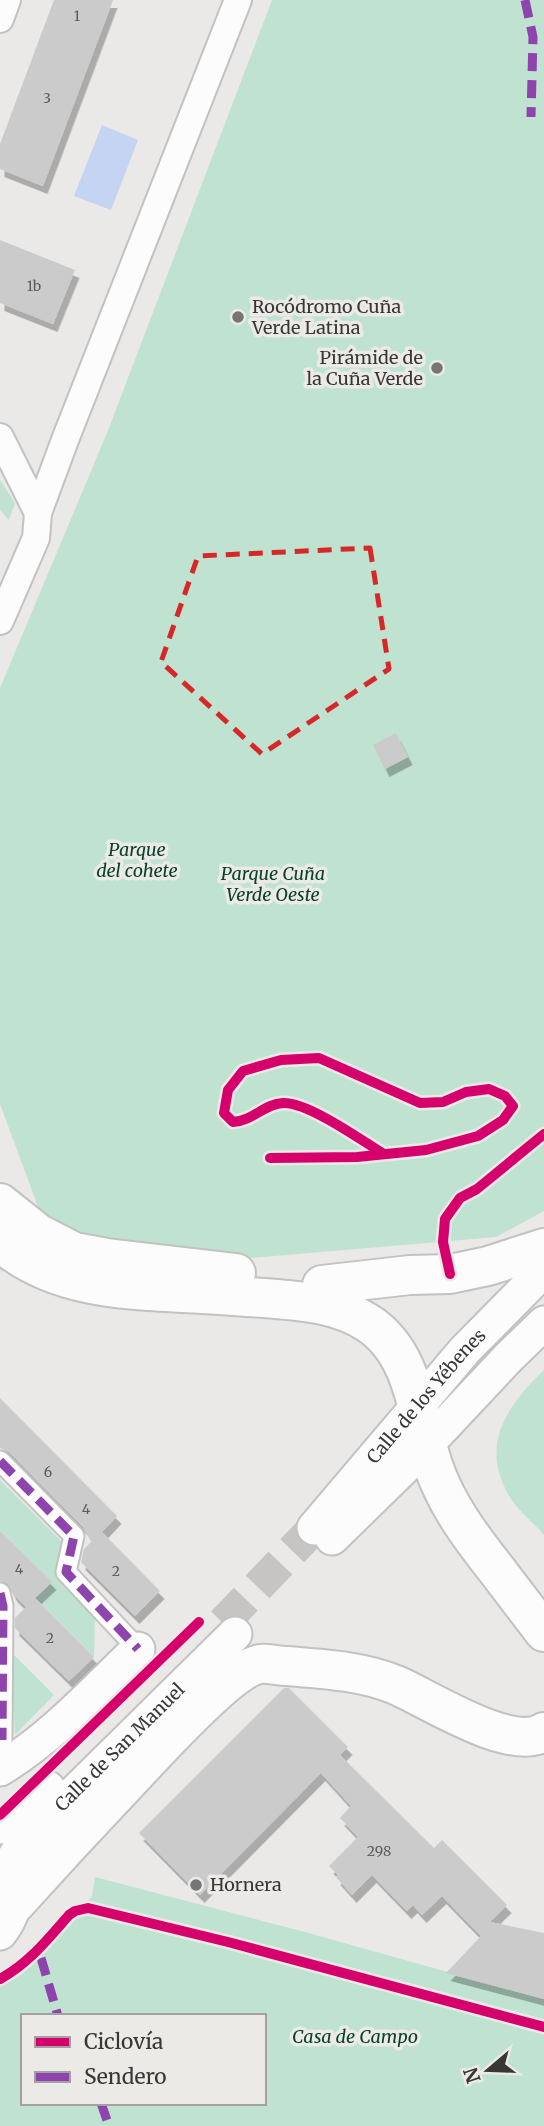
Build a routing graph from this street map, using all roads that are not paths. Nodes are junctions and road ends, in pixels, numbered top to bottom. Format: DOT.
graph roads {
  1 [pos="8,0"];
  2 [pos="238,0"];
  3 [pos="0,19"];
  4 [pos="0,437"];
  5 [pos="38,513"];
  6 [pos="0,621"];
  7 [pos="0,1203"];
  8 [pos="0,1242"];
  9 [pos="544,1248"];
  10 [pos="544,1270"];
  11 [pos="322,1286"];
  12 [pos="544,1323"];
  13 [pos="432,1415"];
  14 [pos="0,1461"];
  15 [pos="321,1535"];
  16 [pos="544,1591"];
  17 [pos="0,1593"];
  18 [pos="544,1632"];
  19 [pos="138,1649"];
  20 [pos="544,1721"];
  21 [pos="544,1732"];
  22 [pos="1,1755"];
  23 [pos="0,1827"];
  24 [pos="8,1890"];
  1 -- 3 [label="street"];
  2 -- 5 [label="street"];
  4 -- 5 [label="street"];
  5 -- 6 [label="street"];
  7 -- 11 [label="highway"];
  8 -- 13 [label="highway"];
  9 -- 11 [label="highway"];
  10 -- 13 [label="street, Calle de los Yébenes"];
  11 -- 13 [label="highway"];
  12 -- 13 [label="street, Calle de los Yébenes"];
  13 -- 15 [label="street, Calle de los Yébenes"];
  13 -- 16 [label="highway"];
  13 -- 18 [label="highway"];
  14 -- 19 [label="street"];
  17 -- 22 [label="street"];
  19 -- 22 [label="street"];
  20 -- 24 [label="highway"];
  21 -- 24 [label="highway"];
  23 -- 24 [label="street, Calle de San Manuel"];
}
